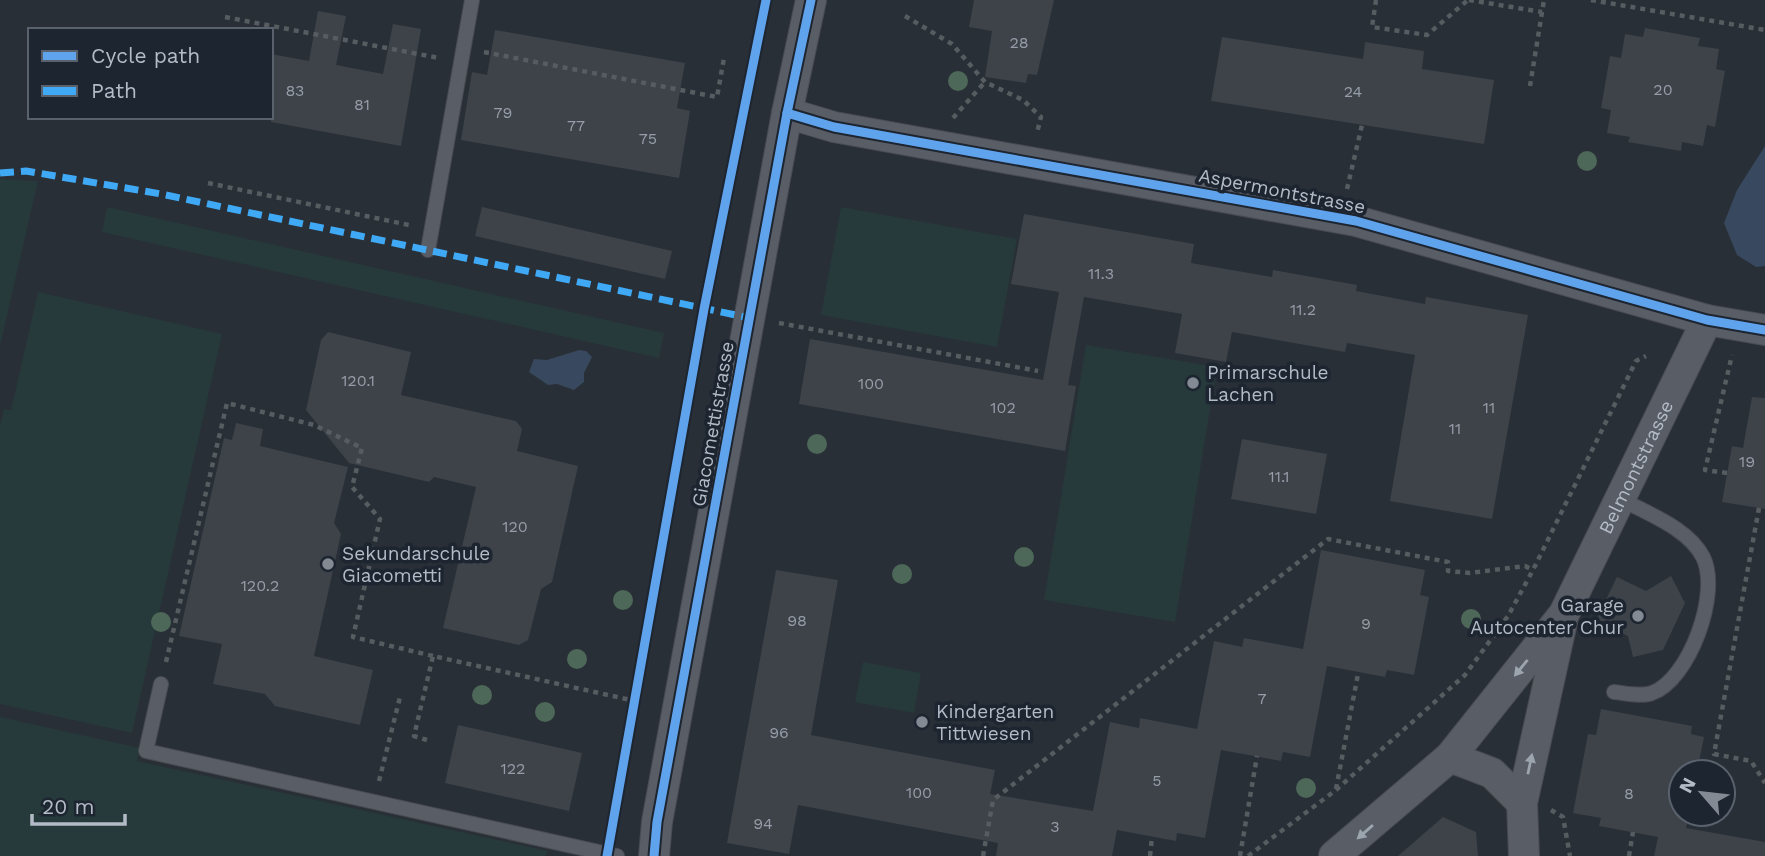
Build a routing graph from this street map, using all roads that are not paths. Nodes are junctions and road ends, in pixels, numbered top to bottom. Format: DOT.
graph roads {
  1 [pos="472,0"];
  2 [pos="811,0"];
  3 [pos="787,114"];
  4 [pos="428,250"];
  5 [pos="1707,320"];
  6 [pos="1752,328"];
  7 [pos="1621,499"];
  8 [pos="1564,614"];
  9 [pos="162,684"];
  10 [pos="1614,692"];
  11 [pos="1450,757"];
  12 [pos="1533,804"];
  13 [pos="617,856"];
  14 [pos="654,856"];
  15 [pos="1335,856"];
  16 [pos="1524,856"];
  1 -- 4 [label="lane"];
  2 -- 3 [label="street, Giacomettistrasse"];
  3 -- 5 [label="street, Aspermontstrasse"];
  3 -- 14 [label="street, Giacomettistrasse"];
  5 -- 6 [label="street, Aspermontstrasse"];
  5 -- 7 [label="street, Belmontstrasse"];
  7 -- 8 [label="street, Belmontstrasse"];
  7 -- 10 [label="lane"];
  8 -- 11 [label="street, Belmontstrasse, one-way"];
  12 -- 8 [label="street, Belmontstrasse, one-way"];
  9 -- 13 [label="lane"];
  11 -- 12 [label="street"];
  11 -- 15 [label="street, Belmontstrasse, one-way"];
  12 -- 16 [label="street, Belmontstrasse"];
}
